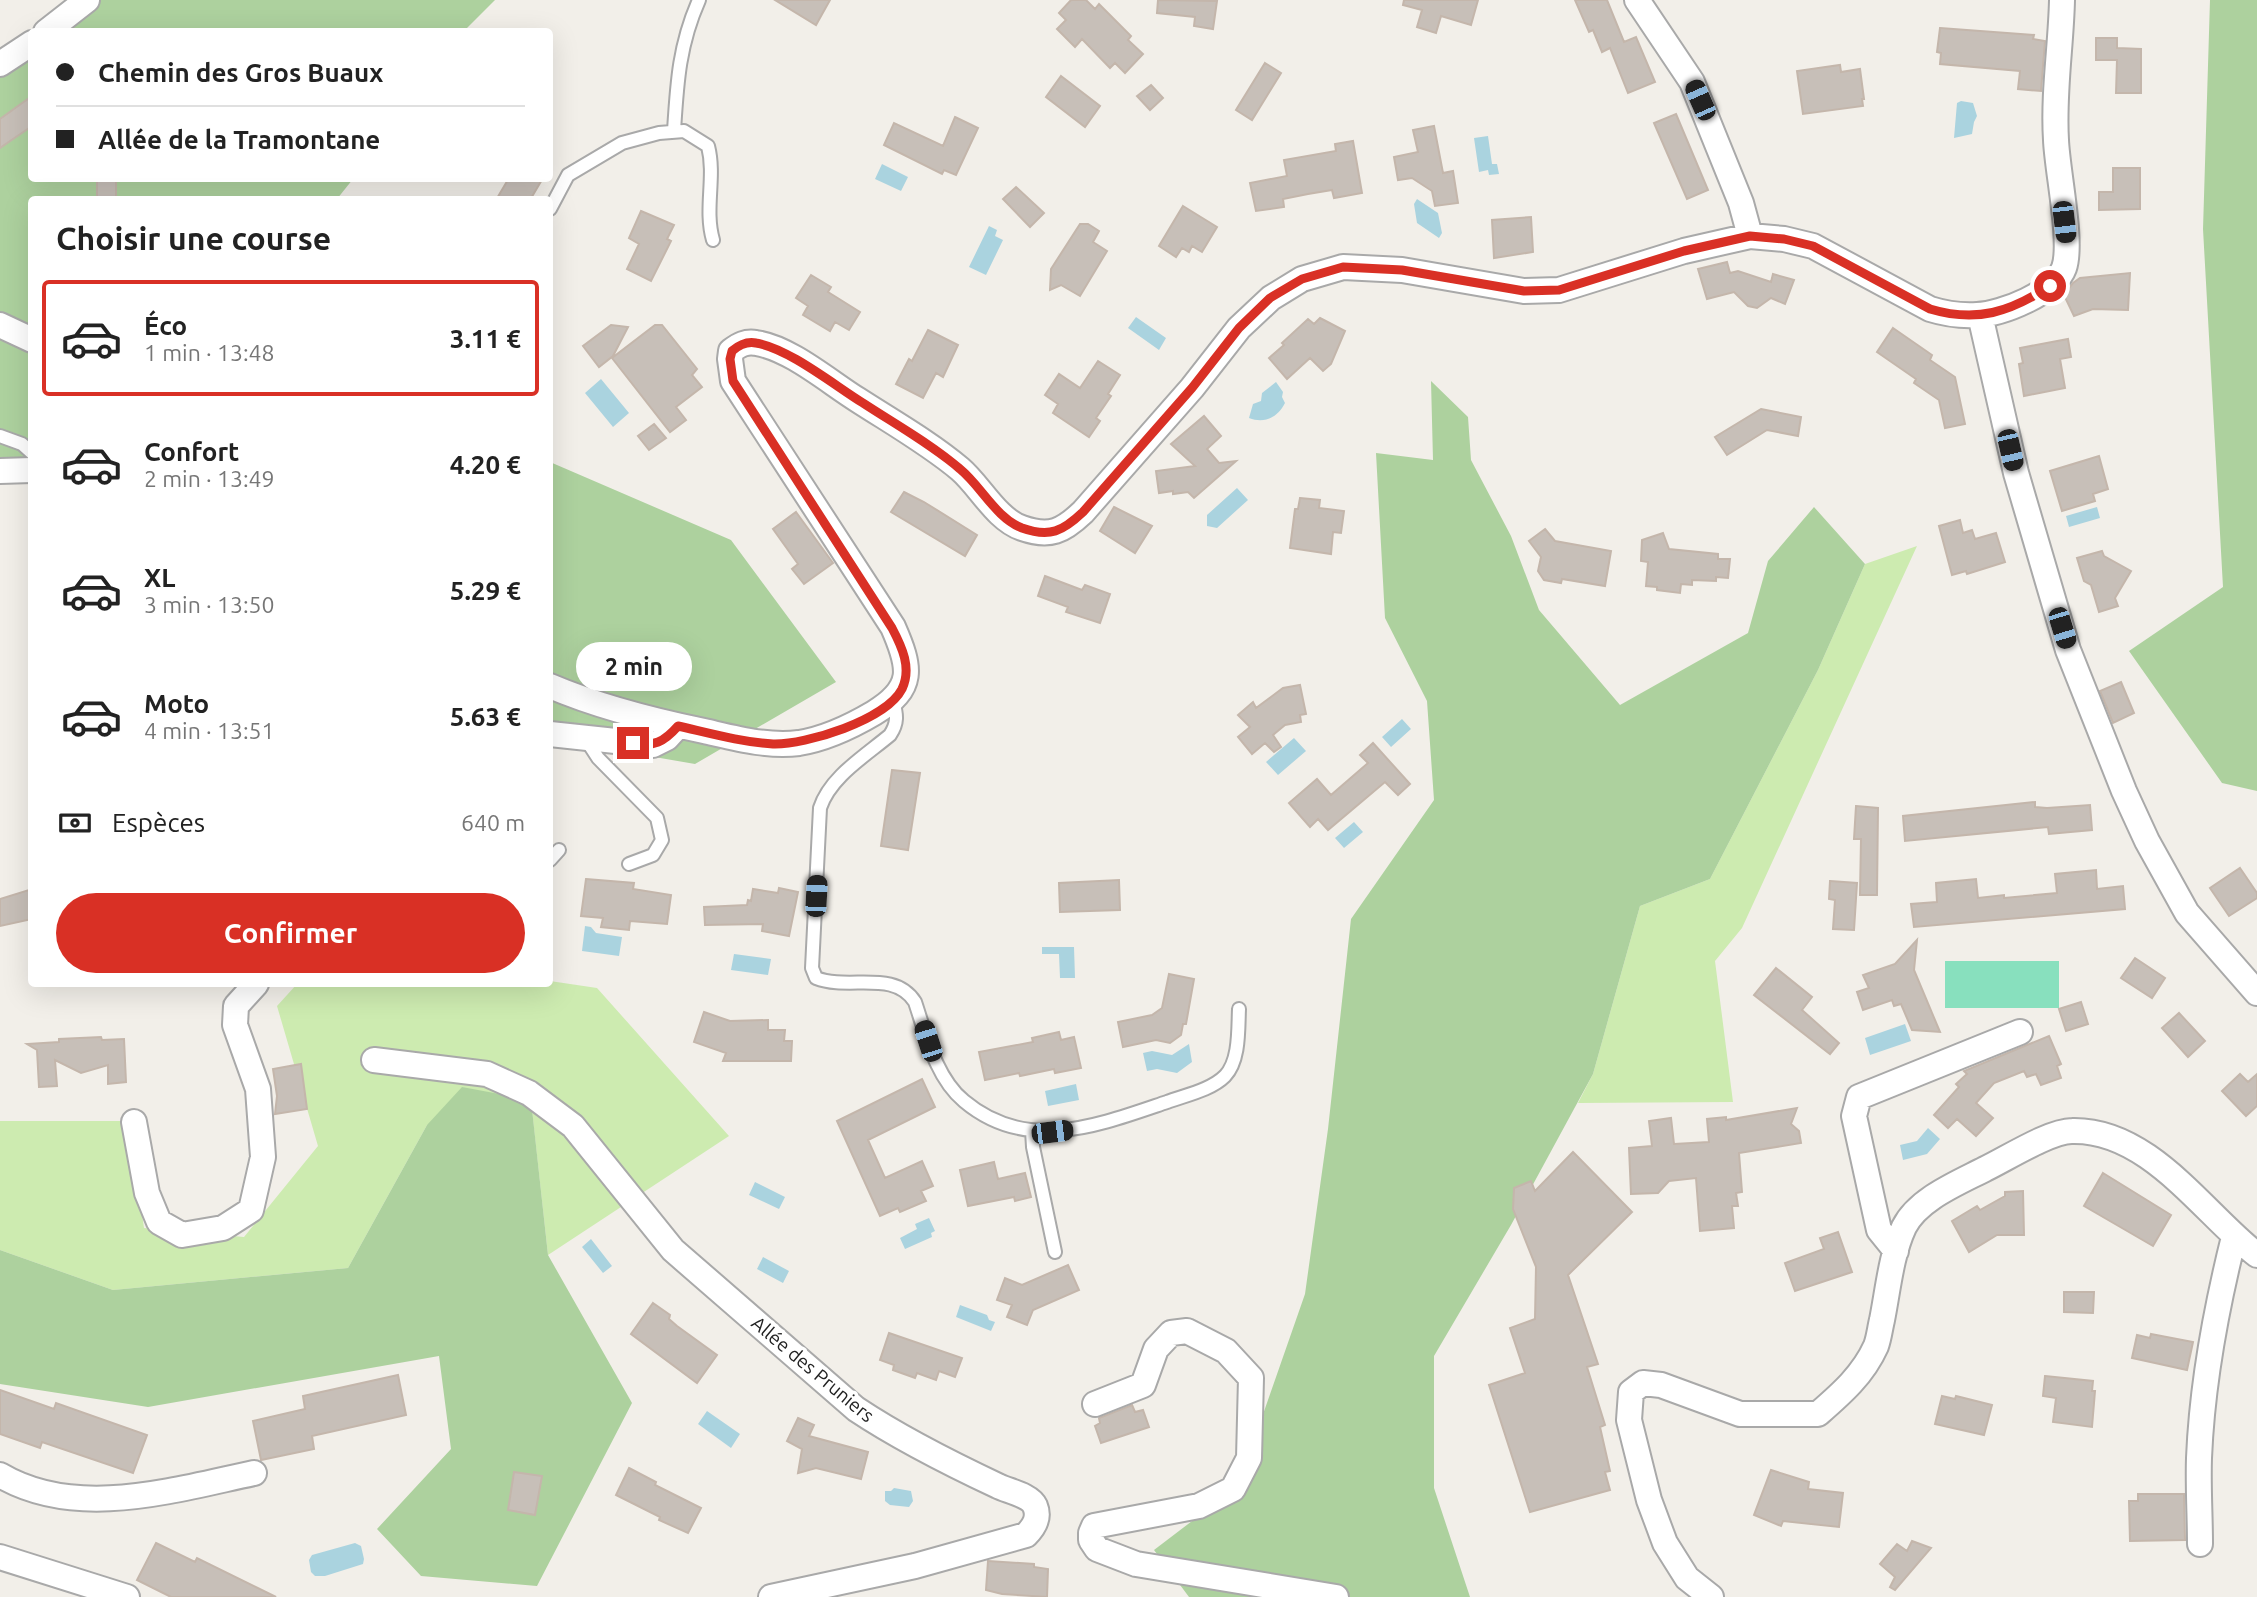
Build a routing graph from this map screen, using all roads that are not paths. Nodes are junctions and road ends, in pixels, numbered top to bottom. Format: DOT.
graph roads {
  1 [pos="88,0"];
  2 [pos="699,0"];
  3 [pos="1637,0"];
  4 [pos="2062,0"];
  5 [pos="51,28"];
  6 [pos="28,46"];
  7 [pos="0,64"];
  8 [pos="674,131"];
  9 [pos="553,203"];
  10 [pos="1750,236"];
  11 [pos="713,240"];
  12 [pos="1980,315"];
  13 [pos="0,325"];
  14 [pos="28,338"];
  15 [pos="0,436"];
  16 [pos="28,449"];
  17 [pos="28,470"];
  18 [pos="0,471"];
  19 [pos="553,687"];
  20 [pos="893,701"];
  21 [pos="678,726"];
  22 [pos="553,734"];
  23 [pos="584,737"];
  24 [pos="629,863"];
  25 [pos="253,987"];
  26 [pos="2257,993"];
  27 [pos="1239,1009"];
  28 [pos="2020,1032"];
  29 [pos="374,1060"];
  30 [pos="134,1122"];
  31 [pos="1032,1131"];
  32 [pos="2234,1237"];
  33 [pos="1896,1251"];
  34 [pos="1055,1252"];
  35 [pos="2257,1255"];
  36 [pos="1095,1404"];
  37 [pos="254,1473"];
  38 [pos="0,1475"];
  39 [pos="2200,1544"];
  40 [pos="0,1557"];
  41 [pos="127,1597"];
  42 [pos="771,1597"];
  43 [pos="1336,1597"];
  44 [pos="1711,1597"];
  1 -- 5 [label="street"];
  2 -- 8 [label="lane"];
  3 -- 10 [label="street"];
  4 -- 12 [label="street"];
  6 -- 7 [label="street"];
  8 -- 9 [label="lane"];
  8 -- 11 [label="lane"];
  10 -- 12 [label="street"];
  10 -- 20 [label="street"];
  12 -- 26 [label="street"];
  13 -- 14 [label="street"];
  15 -- 16 [label="lane"];
  17 -- 18 [label="street"];
  19 -- 21 [label="street"];
  20 -- 21 [label="street"];
  20 -- 31 [label="lane"];
  21 -- 23 [label="street"];
  22 -- 23 [label="street"];
  23 -- 24 [label="lane"];
  25 -- 30 [label="street"];
  27 -- 31 [label="lane"];
  28 -- 33 [label="street"];
  29 -- 42 [label="street, Allée des Pruniers"];
  31 -- 34 [label="lane"];
  32 -- 33 [label="street"];
  32 -- 35 [label="street"];
  32 -- 39 [label="street"];
  33 -- 44 [label="street"];
  36 -- 43 [label="street"];
  37 -- 38 [label="street"];
  40 -- 41 [label="street"];
}
